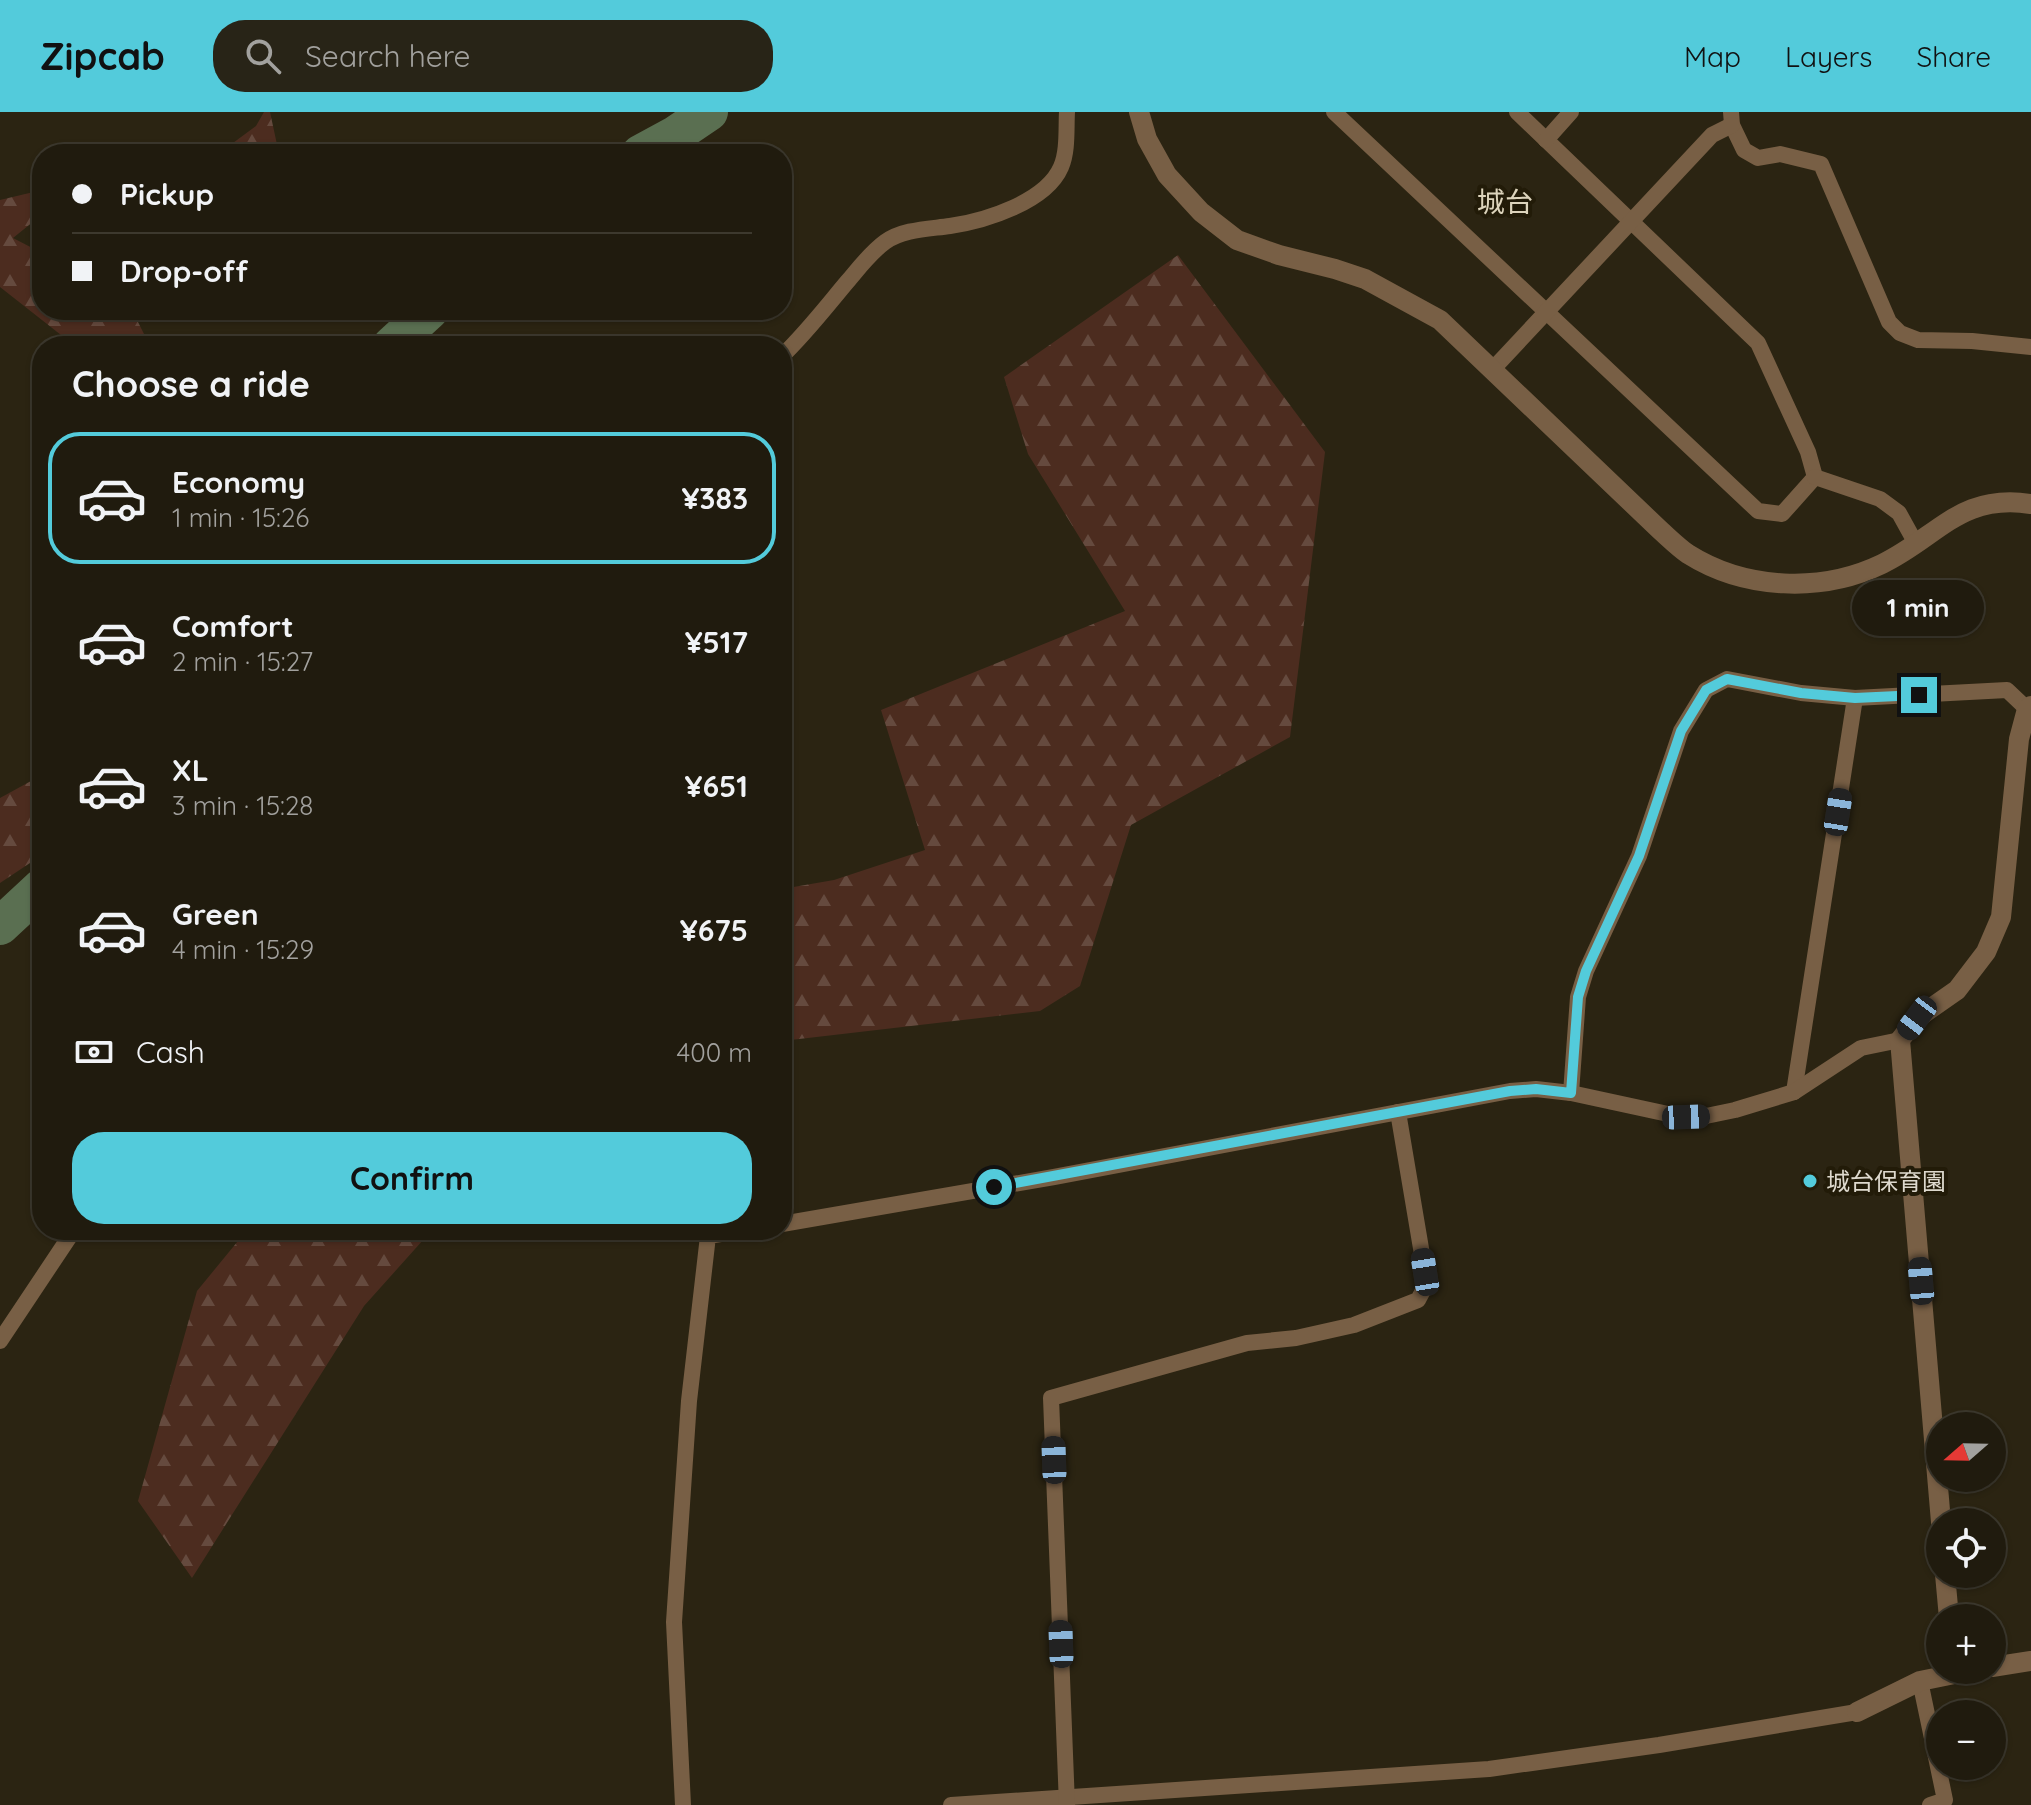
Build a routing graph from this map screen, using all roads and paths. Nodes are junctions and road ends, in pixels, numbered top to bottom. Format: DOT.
graph roads {
  1 [pos="1067,112"];
  2 [pos="1139,112"];
  3 [pos="1334,112"];
  4 [pos="1517,112"];
  5 [pos="1571,112"];
  6 [pos="1731,118"];
  7 [pos="1546,140"];
  8 [pos="1632,222"];
  9 [pos="1546,311"];
  10 [pos="792,347"];
  11 [pos="2031,347"];
  12 [pos="1492,370"];
  13 [pos="1815,477"];
  14 [pos="2031,504"];
  15 [pos="1915,542"];
  16 [pos="1855,698"];
  17 [pos="2029,708"];
  18 [pos="1900,1040"];
  19 [pos="1794,1092"];
  20 [pos="1571,1093"];
  21 [pos="1398,1112"];
  22 [pos="792,1222"];
  23 [pos="67,1240"];
  24 [pos="708,1240"];
  25 [pos="0,1341"];
  26 [pos="1940,1508"];
  27 [pos="2031,1661"];
  28 [pos="2006,1665"];
  29 [pos="1926,1680"];
  30 [pos="1920,1681"];
  31 [pos="1857,1712"];
  32 [pos="1067,1802"];
  33 [pos="683,1805"];
  34 [pos="951,1805"];
  35 [pos="1930,1805"];
  1 -- 10 [label="street"];
  2 -- 12 [label="street"];
  3 -- 9 [label="street"];
  4 -- 7 [label="street"];
  5 -- 7 [label="street"];
  6 -- 8 [label="street"];
  6 -- 11 [label="street"];
  7 -- 8 [label="street"];
  8 -- 9 [label="street"];
  8 -- 13 [label="street"];
  9 -- 12 [label="street"];
  9 -- 13 [label="street"];
  12 -- 15 [label="street"];
  13 -- 15 [label="street"];
  14 -- 15 [label="street"];
  16 -- 17 [label="street"];
  16 -- 19 [label="street"];
  16 -- 20 [label="street"];
  17 -- 18 [label="street"];
  18 -- 19 [label="street"];
  18 -- 26 [label="street"];
  19 -- 20 [label="street"];
  20 -- 21 [label="street"];
  21 -- 22 [label="street"];
  21 -- 32 [label="street"];
  23 -- 25 [label="street"];
  24 -- 33 [label="street"];
  27 -- 28 [label="street"];
  29 -- 30 [label="street"];
  30 -- 31 [label="street"];
  30 -- 35 [label="street"];
  31 -- 32 [label="street"];
  32 -- 34 [label="street"];
}
